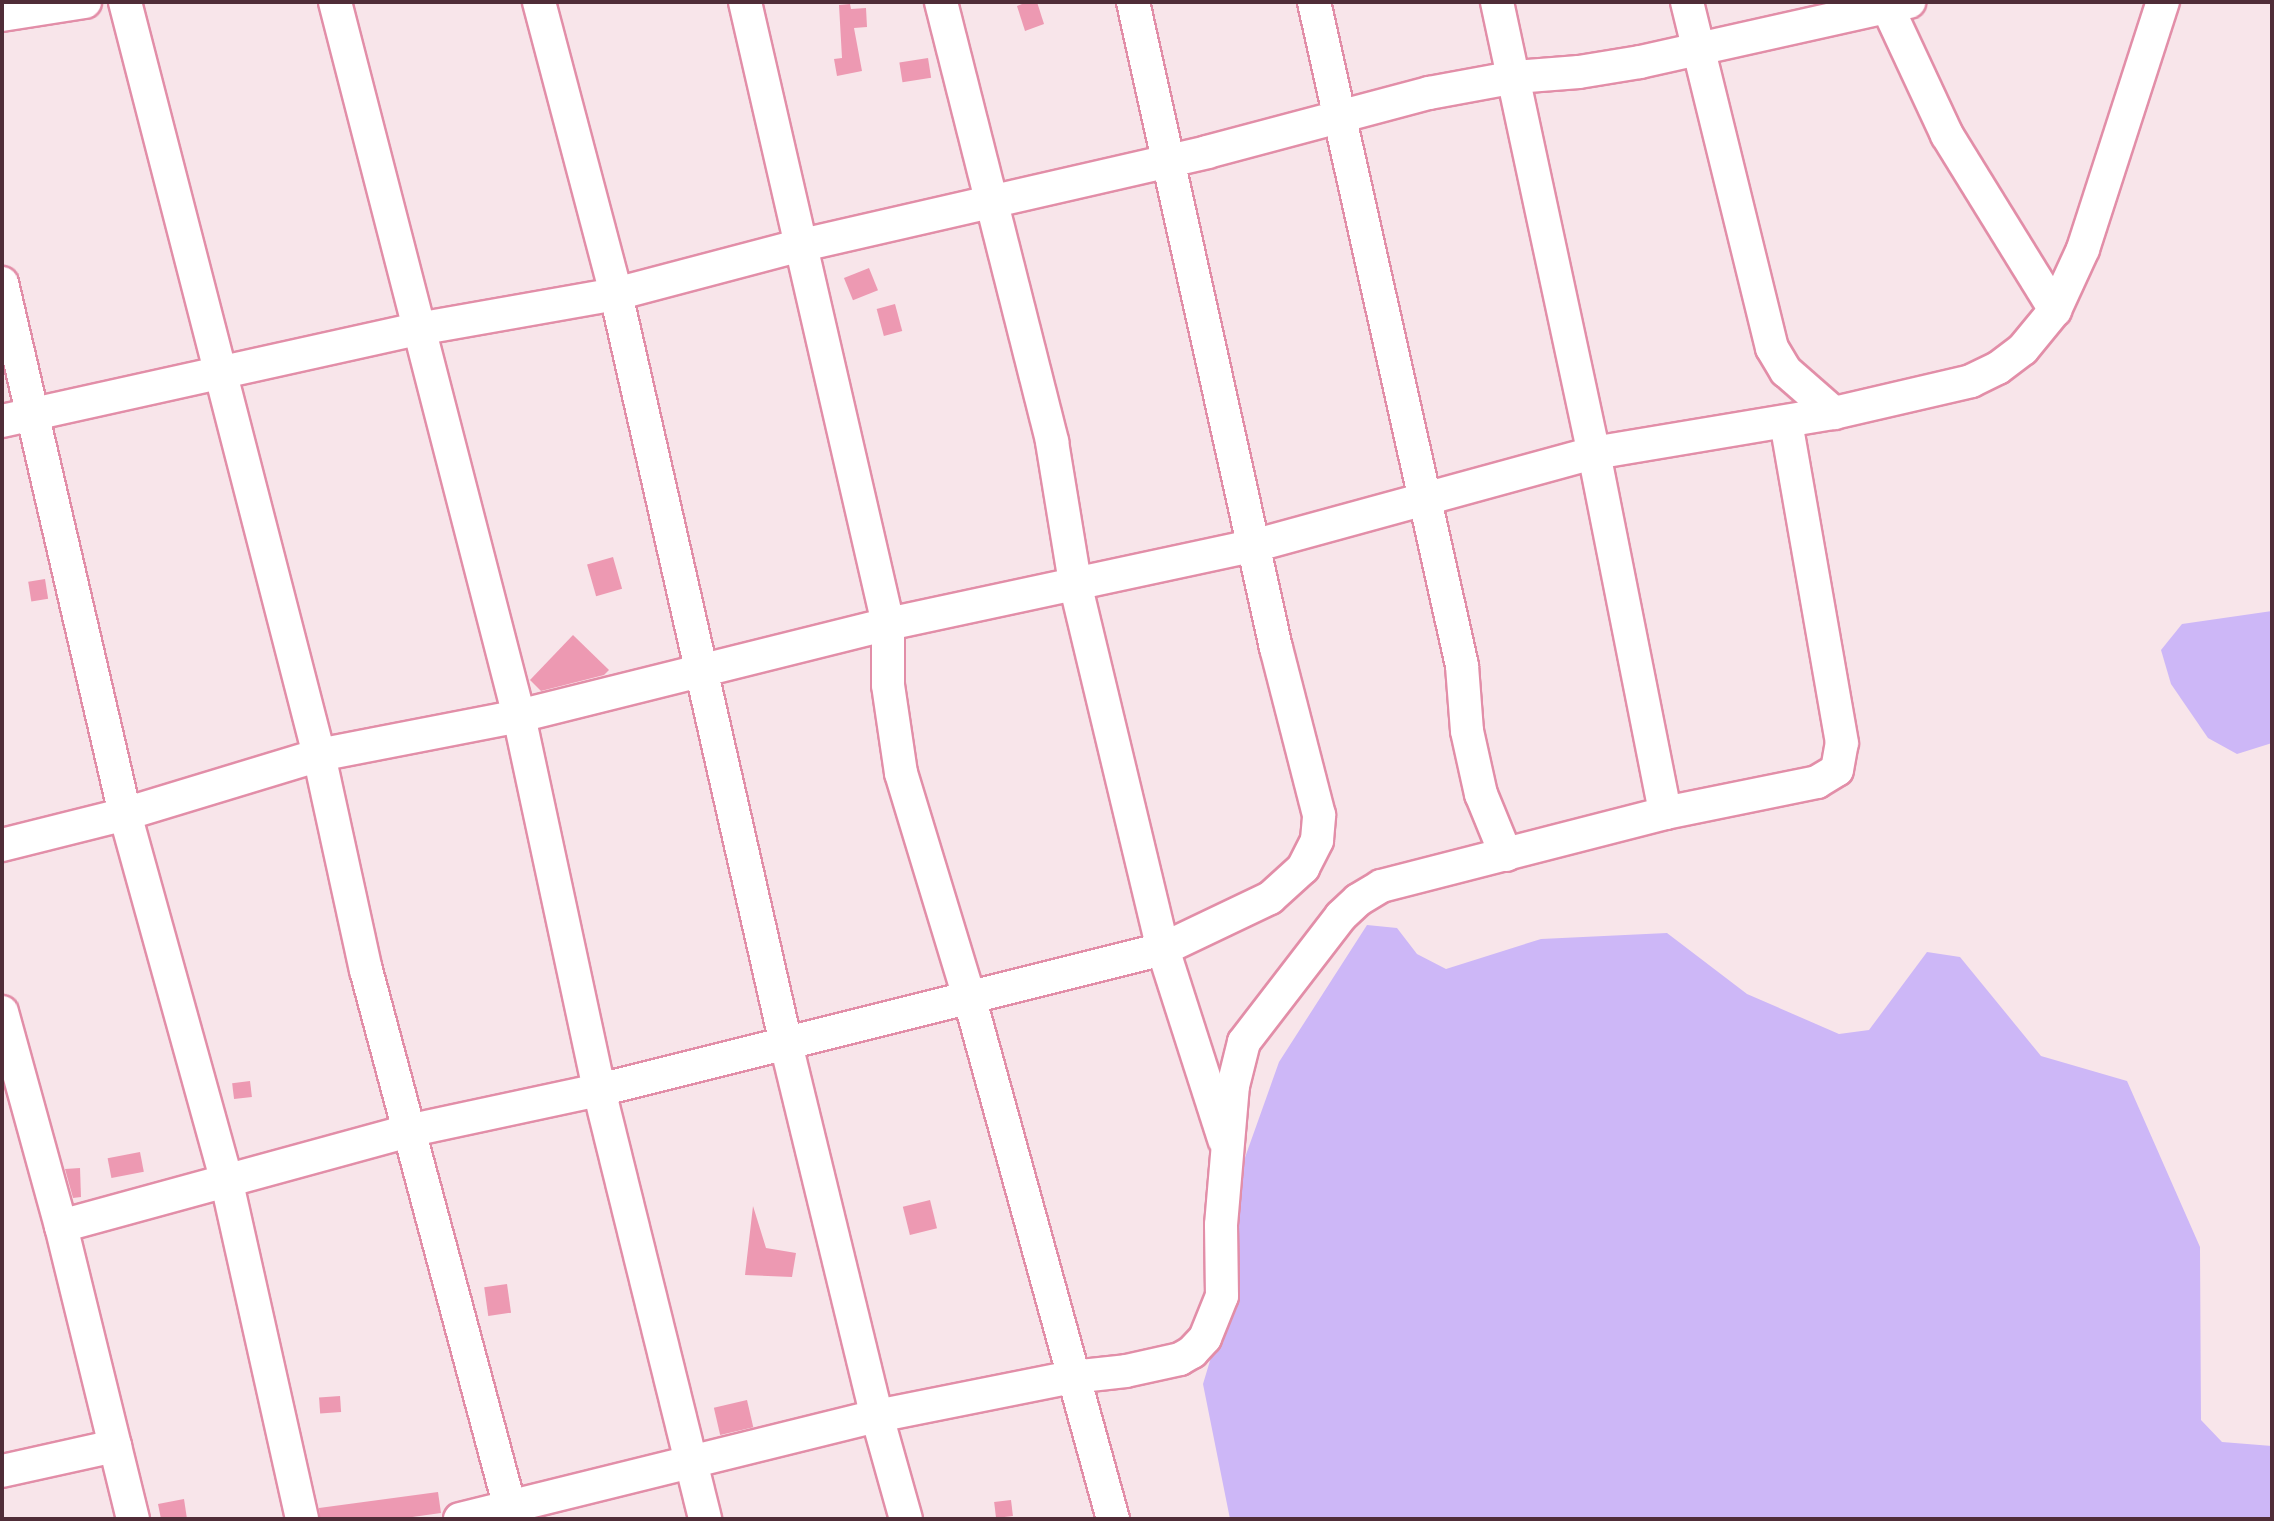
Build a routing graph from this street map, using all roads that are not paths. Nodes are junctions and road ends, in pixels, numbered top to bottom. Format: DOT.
graph roads {
  1 [pos="85,2"];
  2 [pos="125,2"];
  3 [pos="335,2"];
  4 [pos="539,2"];
  5 [pos="745,2"];
  6 [pos="941,2"];
  7 [pos="1133,2"];
  8 [pos="1314,2"];
  9 [pos="1497,2"];
  10 [pos="1687,2"];
  11 [pos="2163,2"];
  12 [pos="1894,4"];
  13 [pos="2,15"];
  14 [pos="1699,49"];
  15 [pos="1515,77"];
  16 [pos="1342,117"];
  17 [pos="1167,161"];
  18 [pos="992,201"];
  19 [pos="798,246"];
  20 [pos="616,294"];
  21 [pos="4,301"];
  22 [pos="2055,310"];
  23 [pos="418,329"];
  24 [pos="221,372"];
  25 [pos="1834,413"];
  26 [pos="16,417"];
  27 [pos="1786,422"];
  28 [pos="1594,453"];
  29 [pos="1424,496"];
  30 [pos="1253,546"];
  31 [pos="1075,583"];
  32 [pos="888,624"];
  33 [pos="699,672"];
  34 [pos="519,716"];
  35 [pos="319,755"];
  36 [pos="1665,813"];
  37 [pos="125,814"];
  38 [pos="2,845"];
  39 [pos="1506,855"];
  40 [pos="1163,949"];
  41 [pos="970,1000"];
  42 [pos="2,1012"];
  43 [pos="786,1044"];
  44 [pos="599,1090"];
  45 [pos="412,1130"];
  46 [pos="1228,1154"];
  47 [pos="227,1183"];
  48 [pos="61,1226"];
  49 [pos="1072,1377"];
  50 [pos="877,1416"];
  51 [pos="115,1446"];
  52 [pos="690,1462"];
  53 [pos="2,1471"];
  54 [pos="512,1513"];
  55 [pos="133,1519"];
  56 [pos="302,1519"];
  57 [pos="460,1519"];
  58 [pos="705,1519"];
  59 [pos="906,1519"];
  60 [pos="1113,1519"];
  1 -- 13 [label="street"];
  2 -- 24 [label="street"];
  3 -- 23 [label="street"];
  4 -- 20 [label="street"];
  5 -- 19 [label="street"];
  6 -- 18 [label="street"];
  7 -- 17 [label="street"];
  8 -- 16 [label="street"];
  9 -- 15 [label="street"];
  10 -- 14 [label="street"];
  11 -- 22 [label="street"];
  12 -- 14 [label="street"];
  12 -- 22 [label="street"];
  14 -- 15 [label="street"];
  14 -- 25 [label="street"];
  15 -- 16 [label="street"];
  15 -- 28 [label="street"];
  16 -- 17 [label="street"];
  16 -- 29 [label="street"];
  17 -- 18 [label="street"];
  17 -- 30 [label="street"];
  18 -- 19 [label="street"];
  18 -- 31 [label="street"];
  19 -- 20 [label="street"];
  19 -- 32 [label="street"];
  20 -- 23 [label="street"];
  20 -- 33 [label="street"];
  21 -- 26 [label="street"];
  22 -- 25 [label="street"];
  23 -- 24 [label="street"];
  23 -- 34 [label="street"];
  24 -- 26 [label="street"];
  24 -- 35 [label="street"];
  25 -- 27 [label="street"];
  26 -- 37 [label="street"];
  27 -- 28 [label="street"];
  27 -- 36 [label="street"];
  28 -- 29 [label="street"];
  28 -- 36 [label="street"];
  29 -- 30 [label="street"];
  29 -- 39 [label="street"];
  30 -- 31 [label="street"];
  30 -- 40 [label="street"];
  31 -- 32 [label="street"];
  31 -- 40 [label="street"];
  32 -- 33 [label="street"];
  32 -- 41 [label="street"];
  33 -- 34 [label="street"];
  33 -- 43 [label="street"];
  34 -- 35 [label="street"];
  34 -- 44 [label="street"];
  35 -- 37 [label="street"];
  35 -- 45 [label="street"];
  36 -- 39 [label="street"];
  37 -- 38 [label="street"];
  37 -- 47 [label="street"];
  39 -- 46 [label="street"];
  40 -- 41 [label="street"];
  40 -- 46 [label="street"];
  41 -- 43 [label="street"];
  41 -- 49 [label="street"];
  42 -- 48 [label="street"];
  43 -- 44 [label="street"];
  43 -- 50 [label="street"];
  44 -- 45 [label="street"];
  44 -- 52 [label="street"];
  45 -- 47 [label="street"];
  45 -- 54 [label="street"];
  46 -- 49 [label="street"];
  47 -- 48 [label="street"];
  47 -- 56 [label="street"];
  48 -- 51 [label="street"];
  49 -- 50 [label="street"];
  49 -- 60 [label="street"];
  50 -- 52 [label="street"];
  50 -- 59 [label="street"];
  51 -- 53 [label="street"];
  51 -- 55 [label="street"];
  52 -- 54 [label="street"];
  52 -- 58 [label="street"];
  54 -- 57 [label="street"];
}
